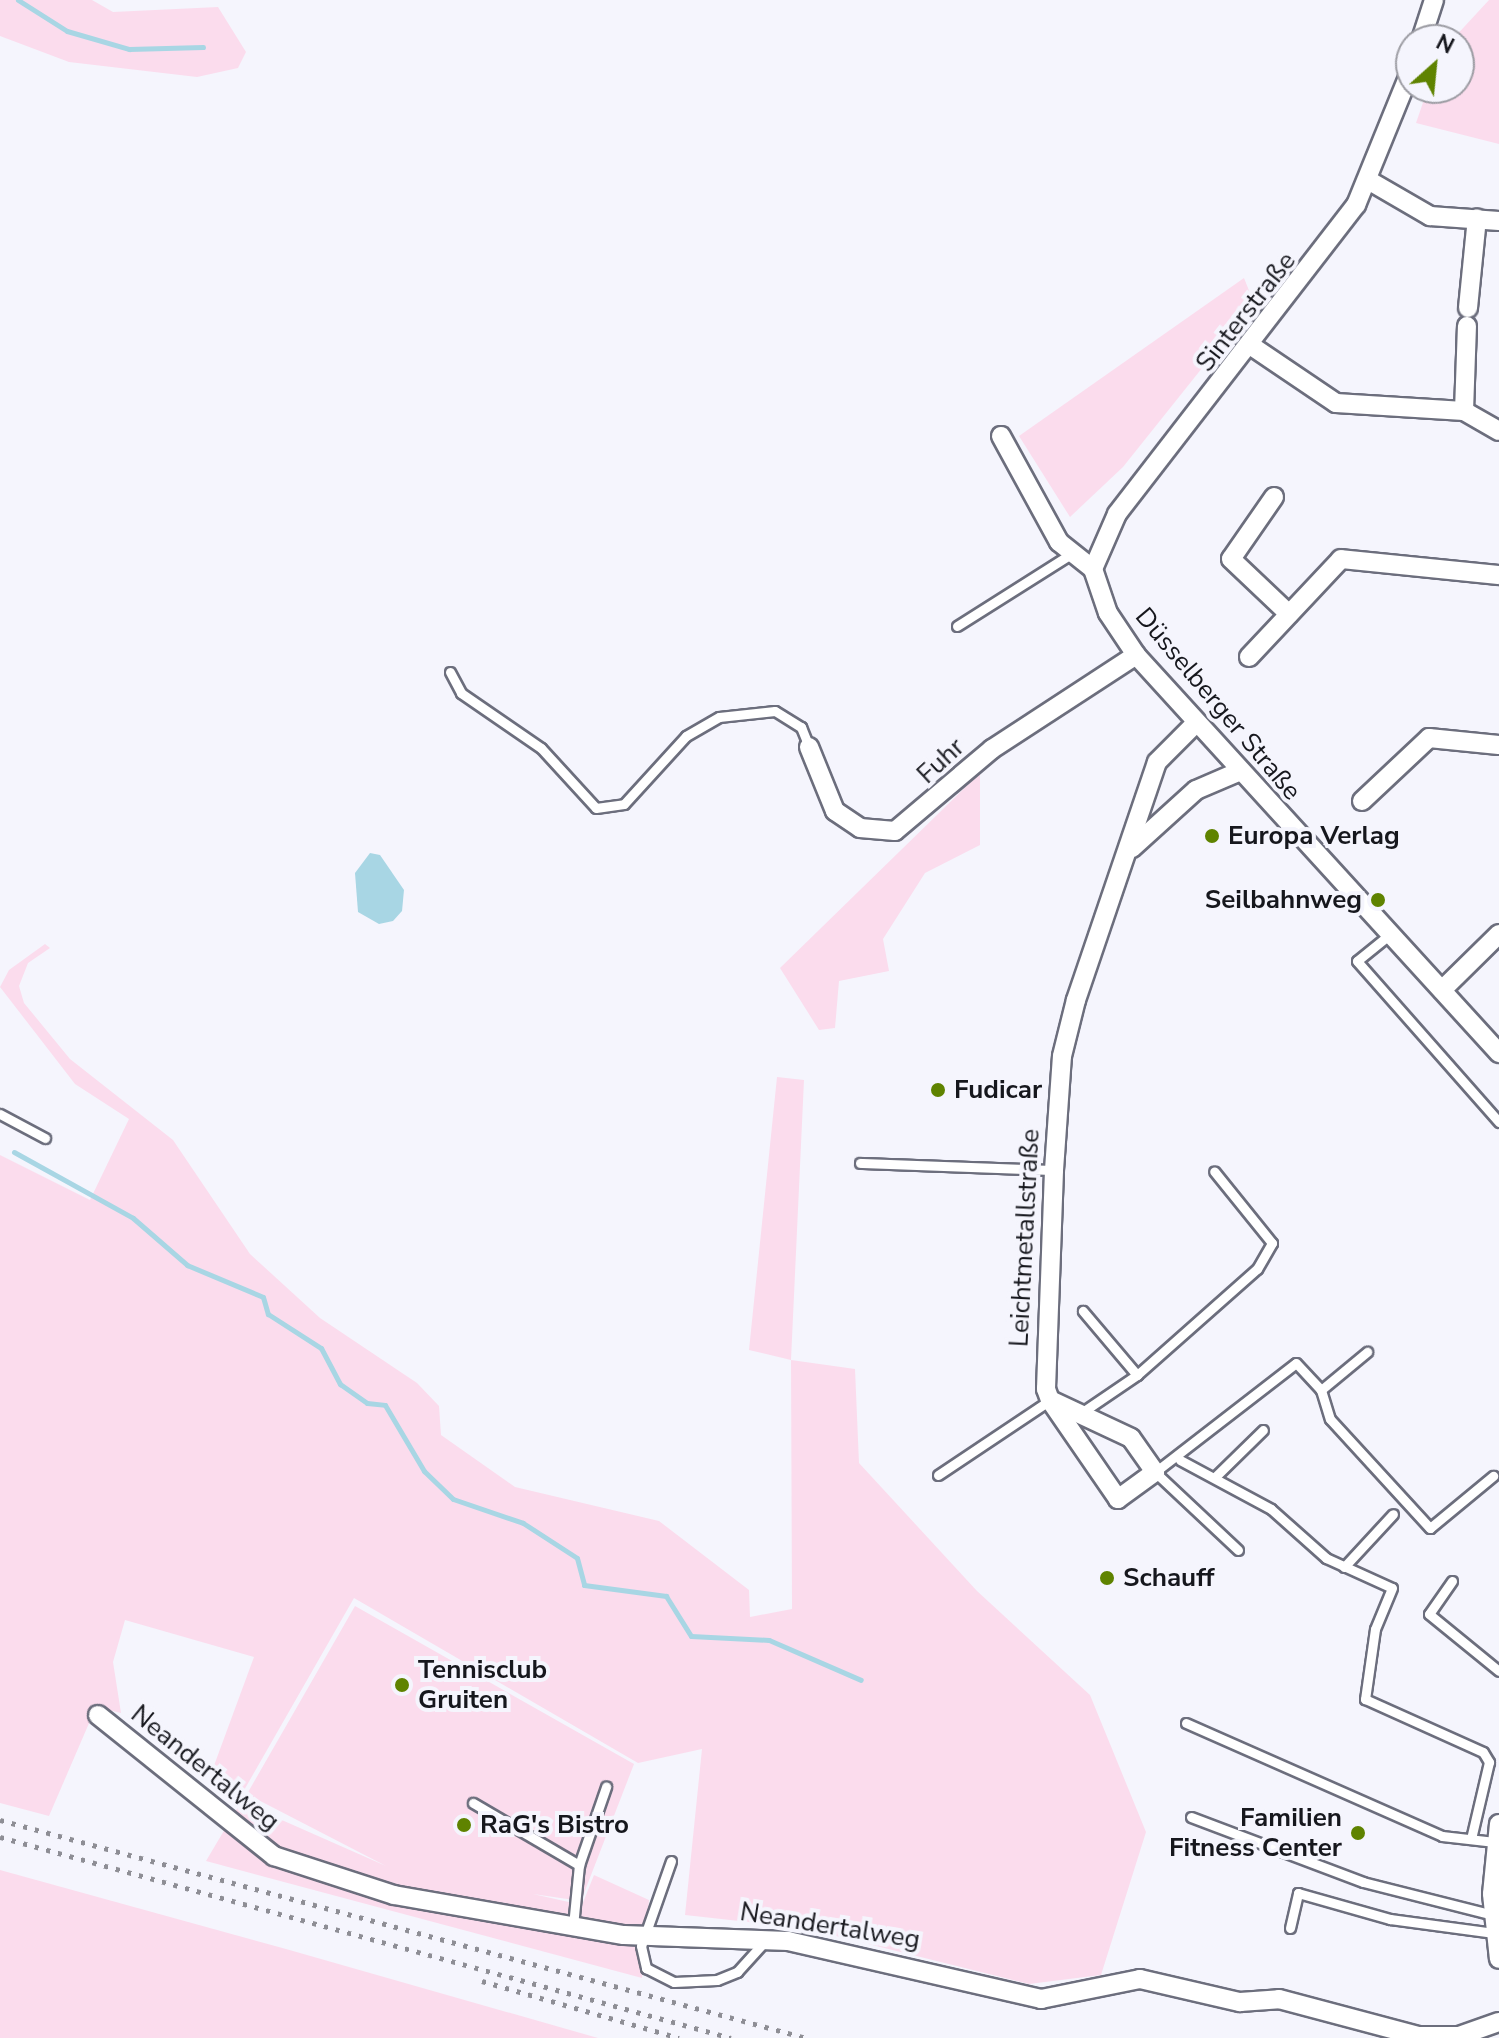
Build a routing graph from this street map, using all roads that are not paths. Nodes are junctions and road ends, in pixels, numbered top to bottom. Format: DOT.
graph roads {
  1 [pos="1434,0"];
  2 [pos="1426,24"];
  3 [pos="1398,104"];
  4 [pos="1368,180"];
  5 [pos="1477,218"];
  6 [pos="1499,221"];
  7 [pos="1253,347"];
  8 [pos="1464,411"];
  9 [pos="1499,431"];
  10 [pos="1001,436"];
  11 [pos="1274,497"];
  12 [pos="1071,554"];
  13 [pos="1093,569"];
  14 [pos="1499,575"];
  15 [pos="1289,614"];
  16 [pos="957,626"];
  17 [pos="1136,655"];
  18 [pos="1249,657"];
  19 [pos="450,672"];
  20 [pos="1195,724"];
  21 [pos="1499,745"];
  22 [pos="809,747"];
  23 [pos="1238,772"];
  24 [pos="1362,801"];
  25 [pos="1130,850"];
  26 [pos="1499,934"];
  27 [pos="1389,935"];
  28 [pos="1442,990"];
  29 [pos="1499,1053"];
  30 [pos="0,1114"];
  31 [pos="1499,1122"];
  32 [pos="45,1138"];
  33 [pos="860,1163"];
  34 [pos="1054,1170"];
  35 [pos="1214,1171"];
  36 [pos="1083,1311"];
  37 [pos="1367,1352"];
  38 [pos="1137,1375"];
  39 [pos="1321,1390"];
  40 [pos="1050,1400"];
  41 [pos="1081,1413"];
  42 [pos="1263,1430"];
  43 [pos="1180,1460"];
  44 [pos="1155,1472"];
  45 [pos="938,1475"];
  46 [pos="1493,1476"];
  47 [pos="1215,1477"];
  48 [pos="1393,1514"];
  49 [pos="1238,1550"];
  50 [pos="1344,1567"];
  51 [pos="1452,1581"];
  52 [pos="1499,1671"];
  53 [pos="98,1715"];
  54 [pos="1186,1723"];
  55 [pos="606,1787"];
  56 [pos="473,1803"];
  57 [pos="1191,1817"];
  58 [pos="1497,1833"];
  59 [pos="1471,1839"];
  60 [pos="671,1861"];
  61 [pos="579,1865"];
  62 [pos="1493,1924"];
  63 [pos="573,1926"];
  64 [pos="1290,1928"];
  65 [pos="649,1936"];
  66 [pos="768,1938"];
  67 [pos="1499,1959"];
  68 [pos="1499,2022"];
  1 -- 2 [label="street"];
  3 -- 4 [label="street, Sinterstraße"];
  4 -- 5 [label="street"];
  4 -- 7 [label="street, Sinterstraße"];
  5 -- 6 [label="street"];
  5 -- 8 [label="street"];
  7 -- 8 [label="street"];
  7 -- 13 [label="street, Sinterstraße"];
  8 -- 9 [label="street"];
  10 -- 12 [label="street"];
  11 -- 15 [label="street"];
  12 -- 13 [label="street"];
  12 -- 16 [label="lane"];
  13 -- 17 [label="street, Düsselberger Straße"];
  14 -- 15 [label="street"];
  15 -- 18 [label="street"];
  17 -- 20 [label="street, Düsselberger Straße"];
  17 -- 22 [label="street, Fuhr"];
  19 -- 22 [label="lane"];
  20 -- 23 [label="street, Düsselberger Straße"];
  20 -- 25 [label="street, Leichtmetallstraße"];
  21 -- 24 [label="street"];
  23 -- 25 [label="street, Leichtmetallstraße"];
  23 -- 27 [label="street, Düsselberger Straße"];
  25 -- 34 [label="street, Leichtmetallstraße"];
  26 -- 28 [label="street"];
  27 -- 28 [label="street, Düsselberger Straße"];
  27 -- 31 [label="lane"];
  28 -- 29 [label="street, Düsselberger Straße"];
  30 -- 32 [label="lane"];
  33 -- 34 [label="lane"];
  34 -- 40 [label="street, Leichtmetallstraße"];
  35 -- 38 [label="lane"];
  36 -- 38 [label="lane"];
  37 -- 39 [label="lane"];
  38 -- 41 [label="lane"];
  39 -- 43 [label="lane, Leichtmetallstraße"];
  39 -- 46 [label="lane"];
  40 -- 41 [label="street"];
  40 -- 44 [label="street, Leichtmetallstraße"];
  40 -- 45 [label="lane"];
  41 -- 44 [label="street"];
  42 -- 47 [label="lane"];
  43 -- 44 [label="lane, Leichtmetallstraße"];
  43 -- 47 [label="lane"];
  44 -- 49 [label="lane"];
  47 -- 50 [label="lane"];
  48 -- 50 [label="lane"];
  50 -- 59 [label="lane"];
  51 -- 52 [label="lane"];
  53 -- 63 [label="street, Neandertalweg"];
  54 -- 59 [label="lane"];
  55 -- 61 [label="lane"];
  56 -- 61 [label="lane"];
  57 -- 62 [label="lane"];
  58 -- 59 [label="lane"];
  58 -- 62 [label="street"];
  60 -- 65 [label="lane"];
  61 -- 63 [label="lane"];
  62 -- 64 [label="lane"];
  62 -- 67 [label="street"];
  63 -- 65 [label="street, Neandertalweg"];
  65 -- 66 [label="street, Neandertalweg"];
  65 -- 66 [label="lane"];
  66 -- 68 [label="street, Neandertalweg"];
}
